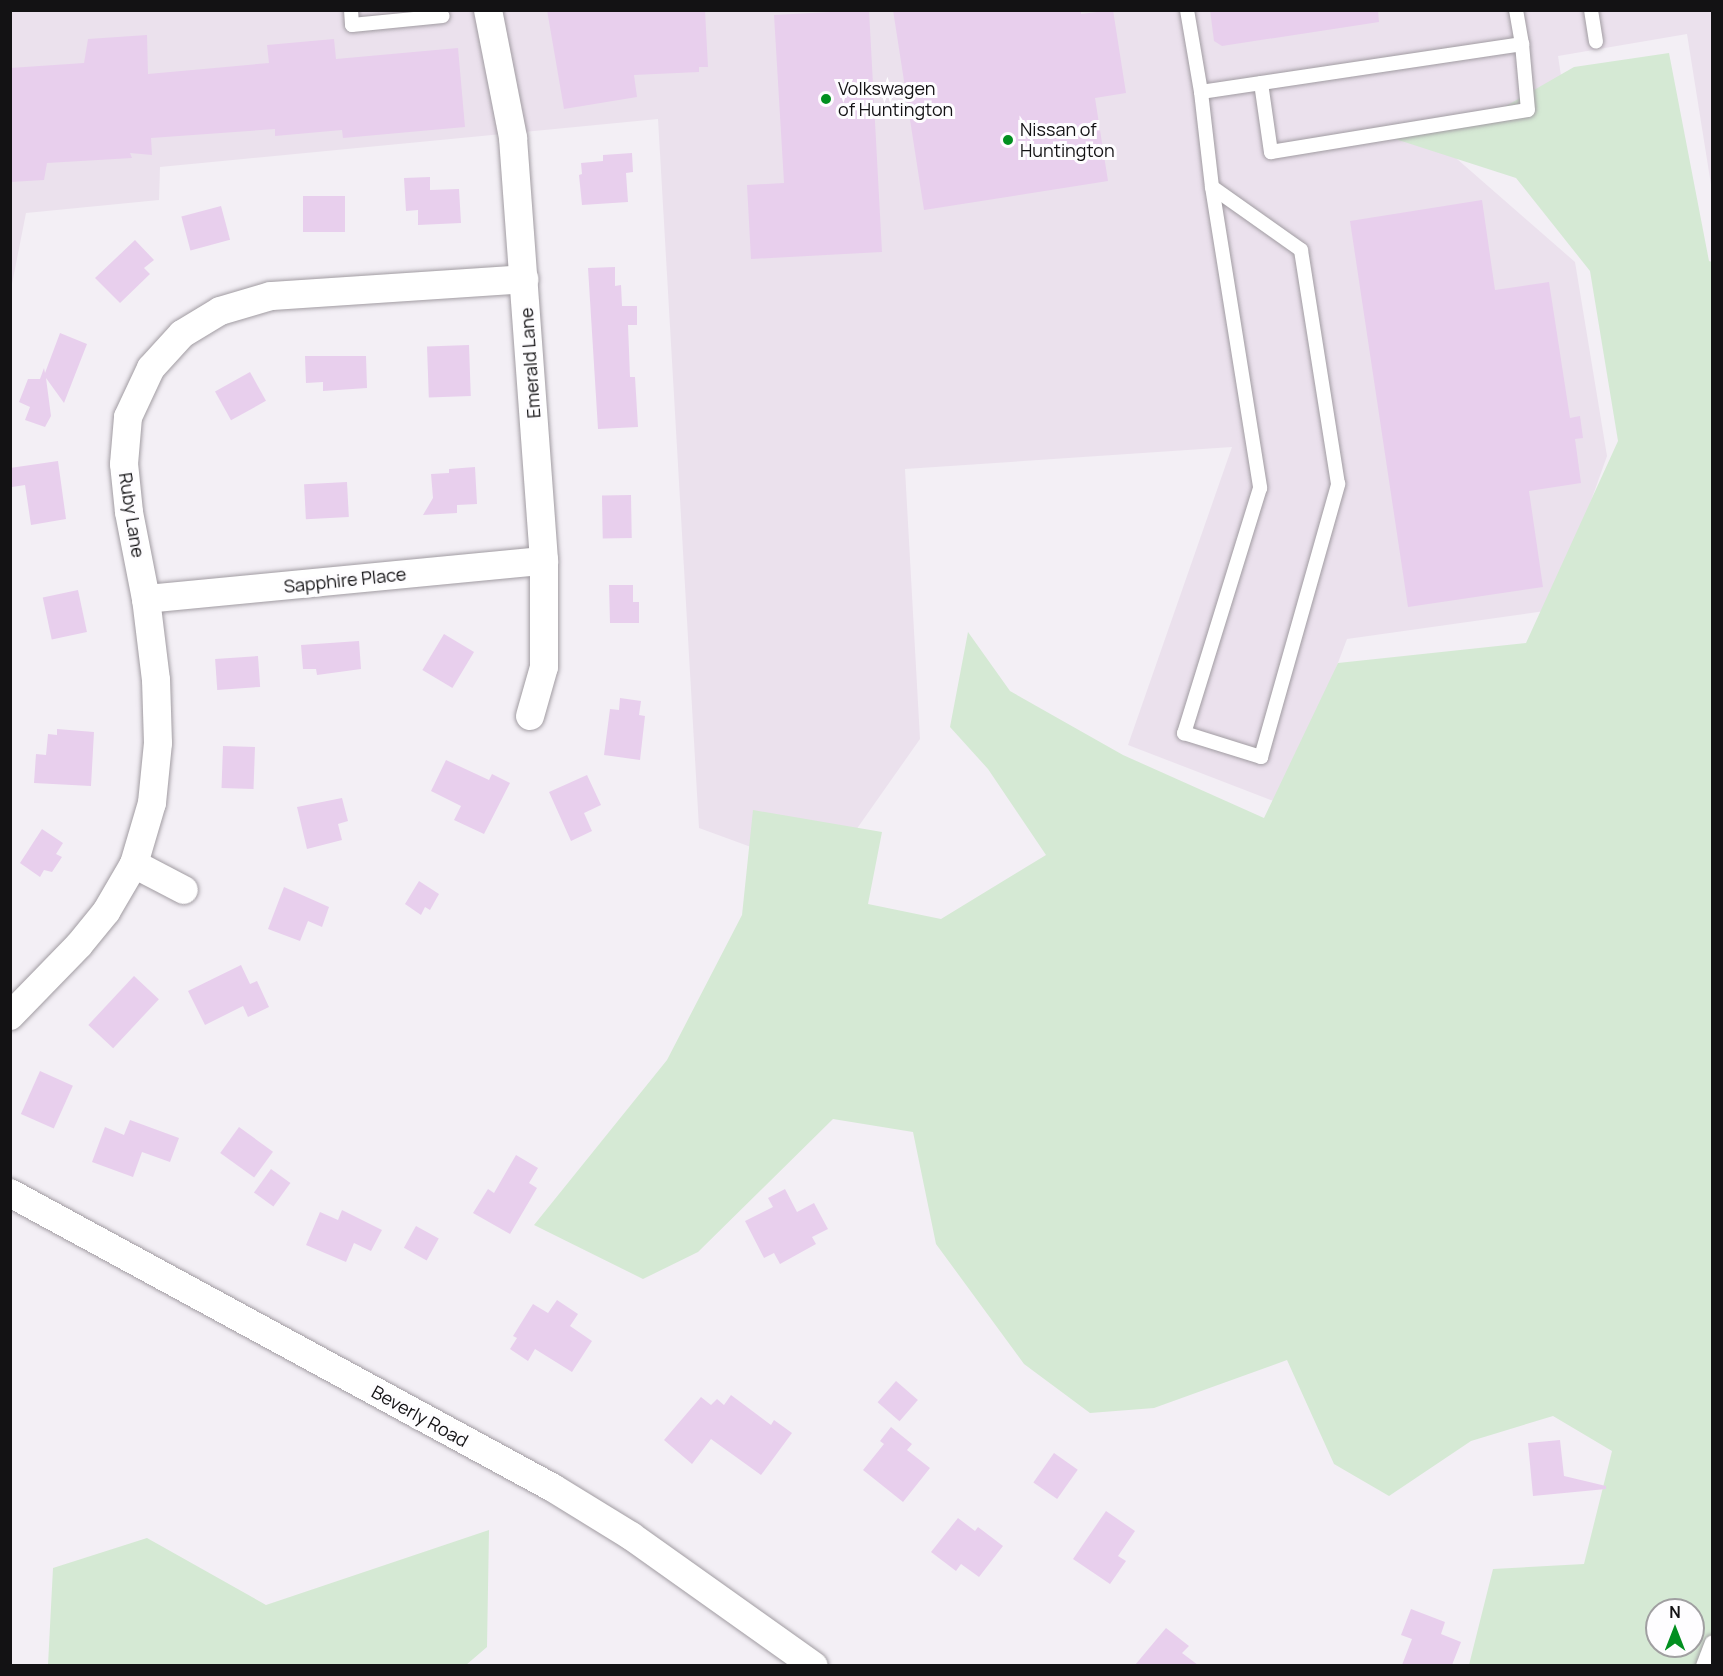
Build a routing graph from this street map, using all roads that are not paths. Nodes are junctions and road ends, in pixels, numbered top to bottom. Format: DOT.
graph roads {
  1 [pos="351,10"];
  2 [pos="488,10"];
  3 [pos="1187,10"];
  4 [pos="1516,10"];
  5 [pos="1591,10"];
  6 [pos="443,16"];
  7 [pos="1596,42"];
  8 [pos="1522,44"];
  9 [pos="1261,83"];
  10 [pos="1201,92"];
  11 [pos="1212,187"];
  12 [pos="524,279"];
  13 [pos="544,561"];
  14 [pos="146,599"];
  15 [pos="530,716"];
  16 [pos="134,864"];
  17 [pos="184,890"];
  18 [pos="10,1016"];
  19 [pos="10,1193"];
  20 [pos="1713,1643"];
  21 [pos="814,1665"];
  22 [pos="1703,1665"];
  1 -- 6 [label="lane"];
  2 -- 12 [label="street, Emerald Lane"];
  3 -- 10 [label="lane"];
  4 -- 8 [label="lane"];
  5 -- 7 [label="lane"];
  8 -- 9 [label="lane"];
  8 -- 9 [label="lane"];
  9 -- 10 [label="lane"];
  10 -- 11 [label="lane"];
  11 -- 11 [label="lane"];
  12 -- 13 [label="street, Emerald Lane"];
  12 -- 14 [label="street, Ruby Lane"];
  13 -- 14 [label="street, Sapphire Place"];
  13 -- 15 [label="street, Emerald Lane"];
  14 -- 16 [label="street, Ruby Lane"];
  16 -- 17 [label="street"];
  16 -- 18 [label="street, Ruby Lane"];
  19 -- 21 [label="street, Beverly Road"];
  20 -- 22 [label="lane"];
}
